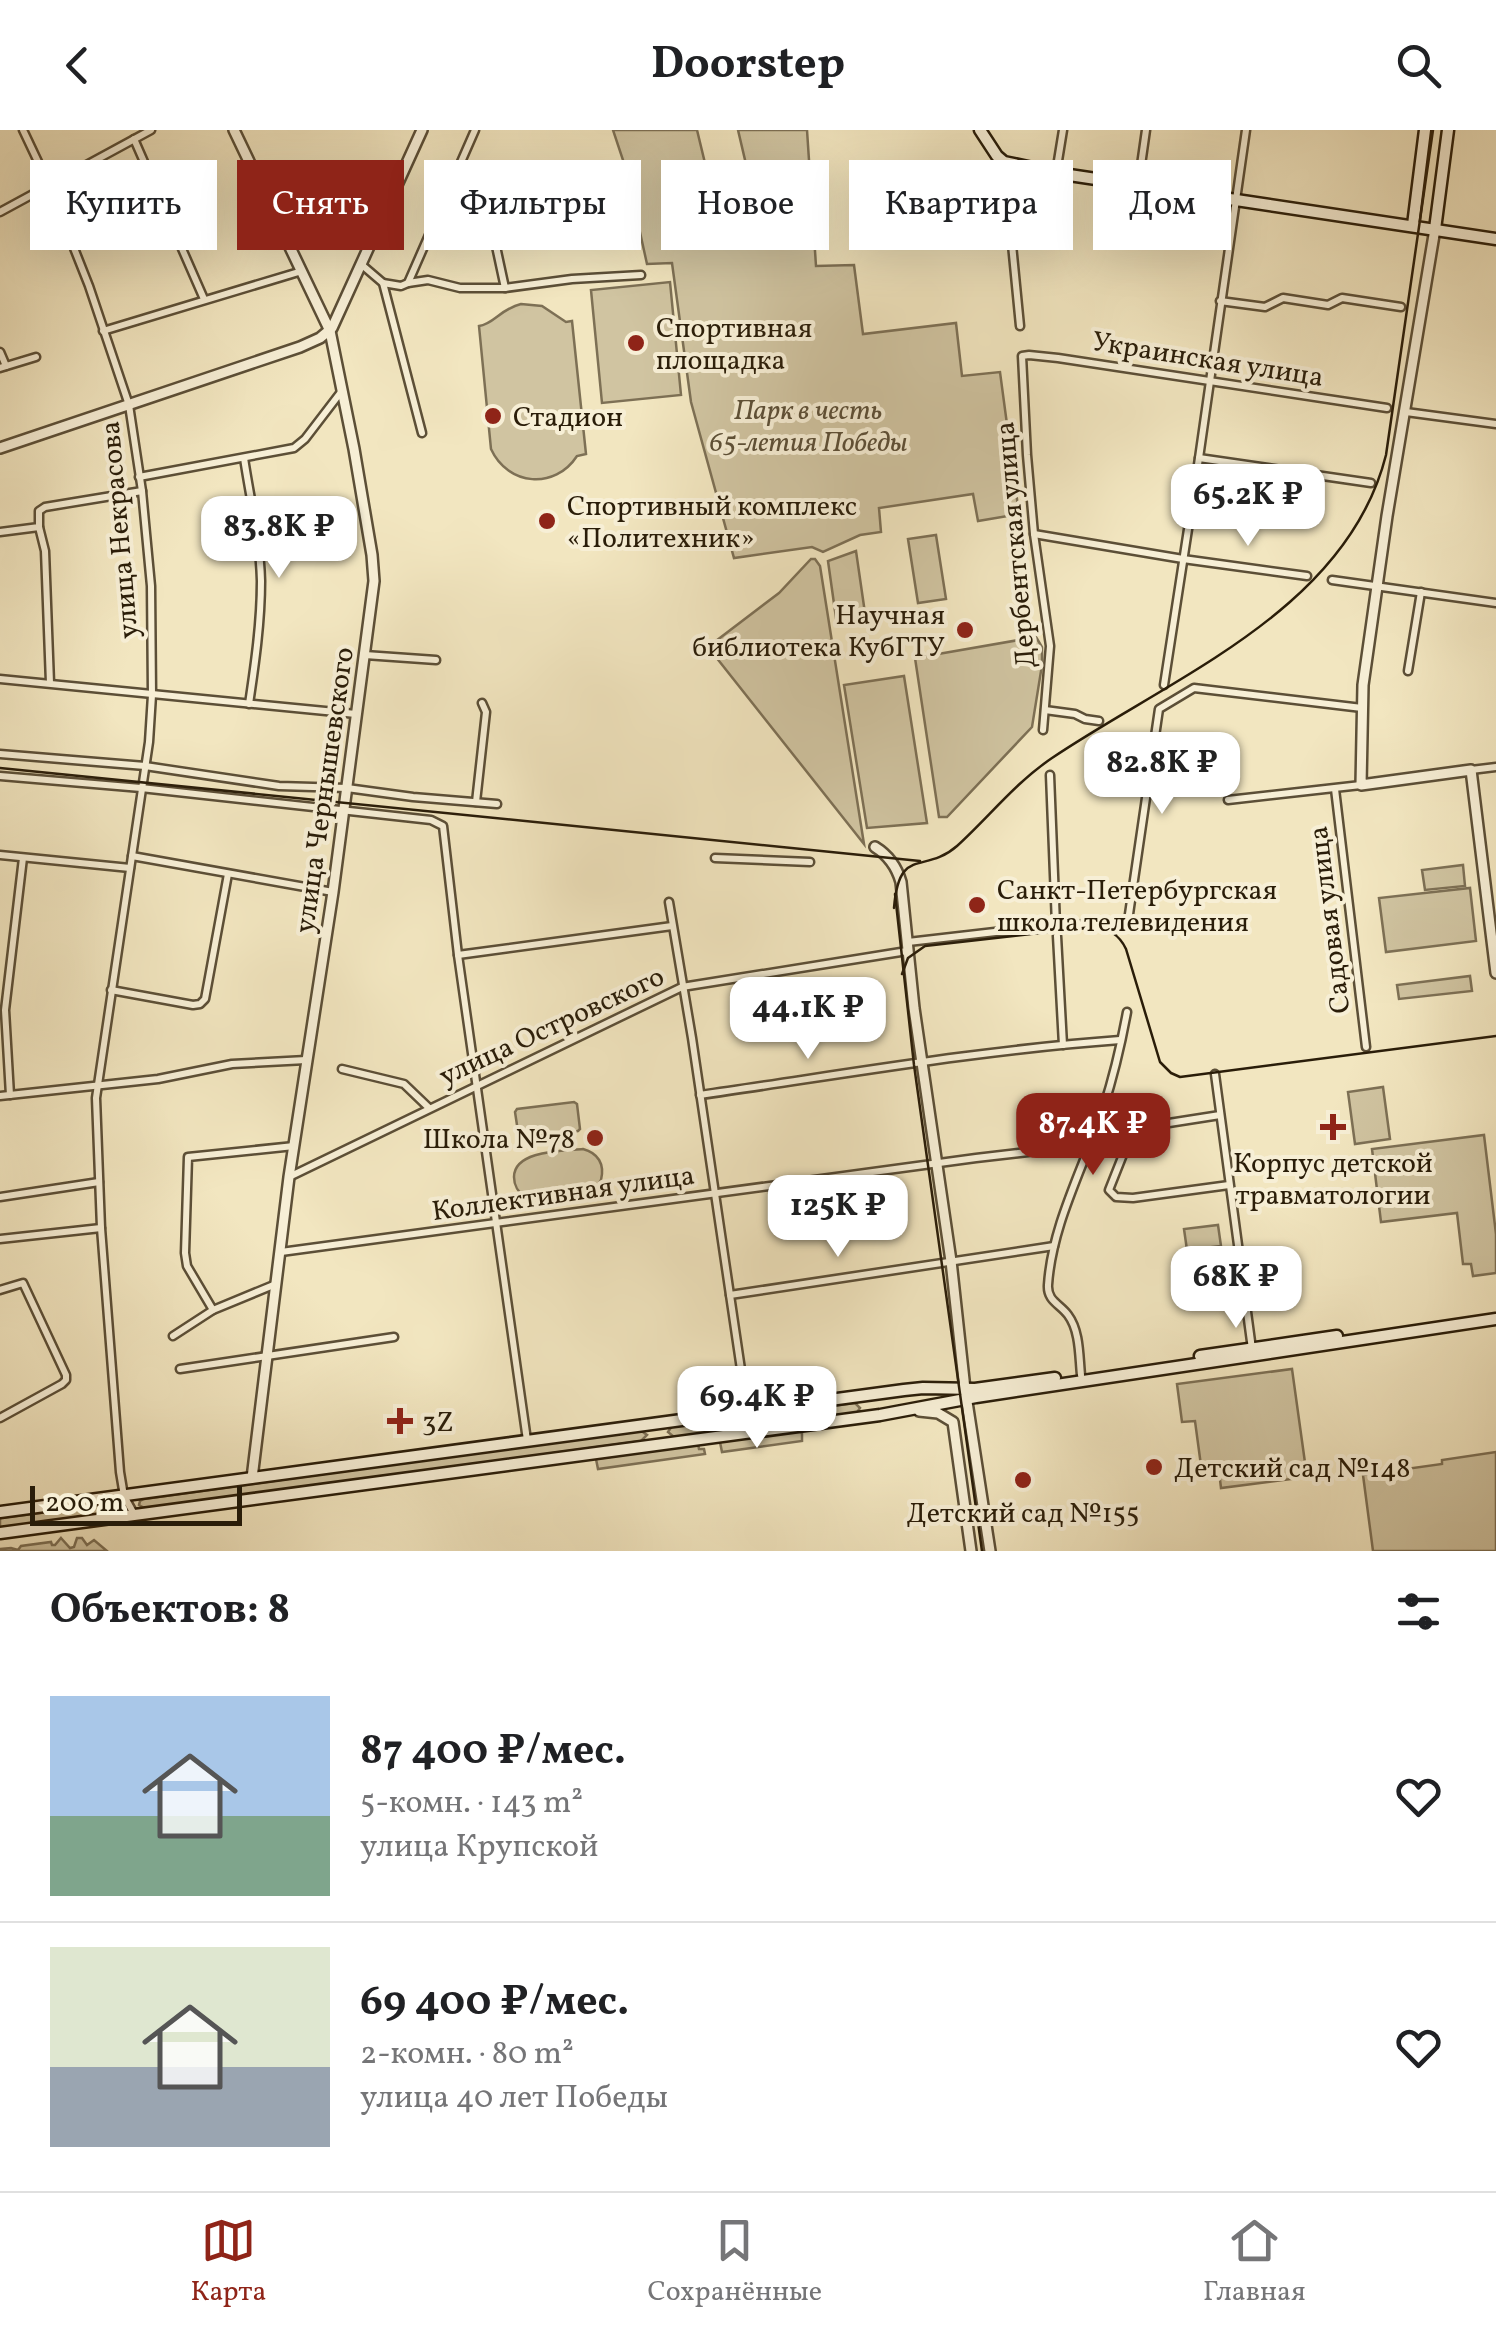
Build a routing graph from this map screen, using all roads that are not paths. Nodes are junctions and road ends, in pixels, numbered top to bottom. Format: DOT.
graph roads {
  1 [pos="23,130"];
  2 [pos="150,130"];
  3 [pos="234,130"];
  4 [pos="422,130"];
  5 [pos="475,130"];
  6 [pos="980,130"];
  7 [pos="1063,130"];
  8 [pos="1146,130"];
  9 [pos="1246,130"];
  10 [pos="1426,130"];
  11 [pos="1448,130"];
  12 [pos="134,140"];
  13 [pos="37,160"];
  14 [pos="96,160"];
  15 [pos="1002,160"];
  16 [pos="1058,160"];
  17 [pos="1142,160"];
  18 [pos="30,195"];
  19 [pos="1231,199"];
  20 [pos="1235,200"];
  21 [pos="0,212"];
  22 [pos="1414,220"];
  23 [pos="1436,222"];
  24 [pos="494,237"];
  25 [pos="1496,239"];
  26 [pos="73,250"];
  27 [pos="497,250"];
  28 [pos="1013,250"];
  29 [pos="362,265"];
  30 [pos="303,271"];
  31 [pos="641,275"];
  32 [pos="383,284"];
  33 [pos="408,284"];
  34 [pos="505,288"];
  35 [pos="204,300"];
  36 [pos="1220,300"];
  37 [pos="1402,307"];
  38 [pos="1020,326"];
  39 [pos="103,331"];
  40 [pos="330,331"];
  41 [pos="0,352"];
  42 [pos="36,356"];
  43 [pos="1022,356"];
  44 [pos="3,367"];
  45 [pos="1209,381"];
  46 [pos="342,391"];
  47 [pos="129,405"];
  48 [pos="1388,408"];
  49 [pos="1406,412"];
  50 [pos="1496,424"];
  51 [pos="422,433"];
  52 [pos="0,448"];
  53 [pos="244,458"];
  54 [pos="1200,458"];
  55 [pos="139,477"];
  56 [pos="1372,482"];
  57 [pos="142,491"];
  58 [pos="39,527"];
  59 [pos="0,532"];
  60 [pos="1034,534"];
  61 [pos="1183,559"];
  62 [pos="1308,576"];
  63 [pos="1332,580"];
  64 [pos="1378,586"];
  65 [pos="1420,592"];
  66 [pos="1496,603"];
  67 [pos="365,655"];
  68 [pos="436,660"];
  69 [pos="1408,671"];
  70 [pos="0,678"];
  71 [pos="50,683"];
  72 [pos="1164,685"];
  73 [pos="152,695"];
  74 [pos="482,703"];
  75 [pos="250,704"];
  76 [pos="1362,708"];
  77 [pos="1046,710"];
  78 [pos="358,714"];
  79 [pos="1098,721"];
  80 [pos="1043,730"];
  81 [pos="0,754"];
  82 [pos="145,766"];
  83 [pos="1496,767"];
  84 [pos="1472,770"];
  85 [pos="1050,775"];
  86 [pos="0,776"];
  87 [pos="1361,785"];
  88 [pos="141,788"];
  89 [pos="348,788"];
  90 [pos="1335,789"];
  91 [pos="1228,800"];
  92 [pos="476,802"];
  93 [pos="498,804"];
  94 [pos="345,810"];
  95 [pos="875,847"];
  96 [pos="0,855"];
  97 [pos="132,856"];
  98 [pos="23,858"];
  99 [pos="715,858"];
  100 [pos="810,862"];
  101 [pos="130,868"];
  102 [pos="228,874"];
  103 [pos="334,892"];
  104 [pos="669,902"];
  105 [pos="1056,925"];
  106 [pos="672,926"];
  107 [pos="1057,936"];
  108 [pos="906,946"];
  109 [pos="458,955"];
  110 [pos="1496,973"];
  111 [pos="682,988"];
  112 [pos="111,990"];
  113 [pos="1127,1012"];
  114 [pos="1120,1040"];
  115 [pos="1063,1045"];
  116 [pos="1366,1047"];
  117 [pos="306,1060"];
  118 [pos="922,1064"];
  119 [pos="342,1069"];
  120 [pos="1215,1074"];
  121 [pos="98,1084"];
  122 [pos="478,1086"];
  123 [pos="10,1094"];
  124 [pos="0,1096"];
  125 [pos="700,1096"];
  126 [pos="429,1108"];
  127 [pos="1220,1114"];
  128 [pos="1088,1145"];
  129 [pos="294,1146"];
  130 [pos="936,1164"];
  131 [pos="290,1177"];
  132 [pos="99,1182"];
  133 [pos="1230,1185"];
  134 [pos="714,1194"];
  135 [pos="0,1197"];
  136 [pos="496,1223"];
  137 [pos="101,1228"];
  138 [pos="0,1239"];
  139 [pos="1054,1246"];
  140 [pos="281,1252"];
  141 [pos="951,1261"];
  142 [pos="276,1284"];
  143 [pos="0,1290"];
  144 [pos="730,1295"];
  145 [pos="213,1310"];
  146 [pos="1496,1316"];
  147 [pos="173,1336"];
  148 [pos="394,1336"];
  149 [pos="1253,1352"];
  150 [pos="267,1355"];
  151 [pos="180,1368"];
  152 [pos="1081,1375"];
  153 [pos="998,1393"];
  154 [pos="966,1394"];
  155 [pos="852,1398"];
  156 [pos="747,1411"];
  157 [pos="901,1412"];
  158 [pos="970,1417"];
  159 [pos="0,1418"];
  160 [pos="855,1418"];
  161 [pos="672,1421"];
  162 [pos="640,1426"];
  163 [pos="527,1440"];
  164 [pos="675,1441"];
  165 [pos="644,1445"];
  166 [pos="252,1478"];
  167 [pos="148,1493"];
  168 [pos="124,1496"];
  169 [pos="112,1498"];
  170 [pos="0,1512"];
  171 [pos="148,1512"];
  172 [pos="134,1514"];
  173 [pos="112,1517"];
  174 [pos="0,1532"];
  175 [pos="971,1551"];
  176 [pos="990,1551"];
  1 -- 13 [label="street, улица Некрасова"];
  2 -- 12 [label="street"];
  3 -- 30 [label="street, улица Чернышевского"];
  4 -- 29 [label="street"];
  5 -- 33 [label="street"];
  6 -- 15 [label="main road"];
  7 -- 16 [label="street"];
  8 -- 17 [label="street"];
  9 -- 20 [label="street"];
  10 -- 22 [label="main road"];
  11 -- 23 [label="main road"];
  12 -- 14 [label="street"];
  12 -- 35 [label="street"];
  18 -- 21 [label="street"];
  19 -- 20 [label="main road"];
  20 -- 22 [label="main road"];
  20 -- 36 [label="street"];
  22 -- 23 [label="main road"];
  23 -- 25 [label="main road"];
  23 -- 49 [label="street"];
  24 -- 24 [label="street"];
  26 -- 39 [label="street, улица Некрасова"];
  27 -- 34 [label="street"];
  28 -- 38 [label="street"];
  29 -- 32 [label="street"];
  29 -- 40 [label="street"];
  30 -- 35 [label="street"];
  30 -- 40 [label="street, улица Чернышевского"];
  31 -- 34 [label="street"];
  32 -- 33 [label="street"];
  32 -- 51 [label="street"];
  33 -- 34 [label="street"];
  35 -- 39 [label="street"];
  36 -- 37 [label="street"];
  36 -- 45 [label="street"];
  39 -- 47 [label="street, улица Некрасова"];
  40 -- 46 [label="street, улица Чернышевского"];
  40 -- 47 [label="street"];
  41 -- 44 [label="street"];
  42 -- 44 [label="street"];
  43 -- 45 [label="street, Украинская улица"];
  43 -- 60 [label="street, Дербентская улица"];
  45 -- 48 [label="street, Украинская улица"];
  45 -- 54 [label="street"];
  46 -- 53 [label="street"];
  46 -- 67 [label="street, улица Чернышевского"];
  47 -- 52 [label="street"];
  47 -- 55 [label="street, улица Некрасова"];
  49 -- 50 [label="street"];
  49 -- 64 [label="street"];
  53 -- 55 [label="street"];
  53 -- 75 [label="street"];
  54 -- 56 [label="street"];
  54 -- 61 [label="street"];
  55 -- 57 [label="street, улица Некрасова"];
  57 -- 58 [label="street"];
  57 -- 73 [label="street, улица Некрасова"];
  58 -- 59 [label="street"];
  58 -- 71 [label="street"];
  60 -- 61 [label="street"];
  60 -- 77 [label="street, Дербентская улица"];
  61 -- 62 [label="street"];
  61 -- 72 [label="street"];
  63 -- 64 [label="street"];
  64 -- 65 [label="street"];
  64 -- 76 [label="street"];
  65 -- 66 [label="street"];
  65 -- 69 [label="street"];
  67 -- 68 [label="street"];
  67 -- 78 [label="street, улица Чернышевского"];
  70 -- 71 [label="street"];
  71 -- 73 [label="street"];
  73 -- 75 [label="street"];
  73 -- 82 [label="street, улица Некрасова"];
  74 -- 92 [label="street"];
  75 -- 78 [label="street"];
  76 -- 87 [label="street"];
  76 -- 105 [label="street, улица Островского"];
  77 -- 79 [label="street"];
  77 -- 80 [label="street, Дербентская улица"];
  78 -- 89 [label="street, улица Чернышевского"];
  81 -- 82 [label="street"];
  82 -- 88 [label="street, улица Некрасова"];
  82 -- 89 [label="street"];
  83 -- 84 [label="street"];
  84 -- 87 [label="street"];
  84 -- 110 [label="street"];
  85 -- 105 [label="street"];
  86 -- 88 [label="street"];
  87 -- 90 [label="street"];
  88 -- 94 [label="street"];
  88 -- 97 [label="street, улица Некрасова"];
  89 -- 92 [label="street"];
  89 -- 94 [label="street, улица Чернышевского"];
  90 -- 91 [label="street"];
  90 -- 116 [label="street, Садовая улица"];
  92 -- 93 [label="street"];
  94 -- 103 [label="street, улица Чернышевского"];
  94 -- 109 [label="street"];
  95 -- 108 [label="street"];
  96 -- 98 [label="street"];
  97 -- 101 [label="street, улица Некрасова"];
  97 -- 102 [label="street"];
  98 -- 101 [label="street"];
  98 -- 123 [label="street"];
  99 -- 100 [label="street"];
  101 -- 112 [label="street, улица Некрасова"];
  102 -- 103 [label="street"];
  102 -- 112 [label="street"];
  103 -- 117 [label="street, улица Чернышевского"];
  104 -- 106 [label="street"];
  105 -- 108 [label="street, улица Островского"];
  106 -- 109 [label="street"];
  106 -- 111 [label="street"];
  107 -- 115 [label="street"];
  108 -- 111 [label="street, улица Островского"];
  108 -- 118 [label="street"];
  109 -- 122 [label="street"];
  111 -- 122 [label="street, улица Островского"];
  111 -- 125 [label="street"];
  112 -- 121 [label="street, улица Некрасова"];
  113 -- 114 [label="street"];
  114 -- 115 [label="street"];
  114 -- 128 [label="street"];
  115 -- 118 [label="street"];
  117 -- 121 [label="street"];
  117 -- 129 [label="street, улица Чернышевского"];
  118 -- 125 [label="street"];
  118 -- 130 [label="street"];
  119 -- 126 [label="street"];
  120 -- 127 [label="street"];
  121 -- 123 [label="street"];
  121 -- 132 [label="street, улица Некрасова"];
  122 -- 126 [label="street, улица Островского"];
  122 -- 136 [label="street"];
  123 -- 124 [label="street"];
  125 -- 134 [label="street"];
  126 -- 131 [label="street, улица Островского"];
  127 -- 133 [label="street"];
  127 -- 133 [label="street"];
  128 -- 130 [label="street, Коллективная улица"];
  128 -- 139 [label="street"];
  129 -- 131 [label="street, улица Чернышевского"];
  129 -- 145 [label="street"];
  130 -- 134 [label="street, Коллективная улица"];
  130 -- 141 [label="street"];
  131 -- 140 [label="street, улица Чернышевского"];
  132 -- 135 [label="street"];
  132 -- 137 [label="street, улица Некрасова"];
  133 -- 149 [label="street"];
  134 -- 136 [label="street, Коллективная улица"];
  134 -- 144 [label="street"];
  136 -- 140 [label="street, Коллективная улица"];
  136 -- 163 [label="street"];
  137 -- 138 [label="street"];
  137 -- 168 [label="street, улица Некрасова"];
  139 -- 141 [label="street"];
  139 -- 152 [label="street"];
  140 -- 142 [label="street, улица Чернышевского"];
  141 -- 144 [label="street"];
  141 -- 154 [label="street"];
  142 -- 145 [label="street"];
  142 -- 150 [label="street, улица Чернышевского"];
  143 -- 159 [label="street"];
  144 -- 156 [label="street"];
  145 -- 147 [label="street"];
  146 -- 149 [label="main road"];
  148 -- 150 [label="street"];
  149 -- 152 [label="main road"];
  149 -- 153 [label="main road"];
  150 -- 151 [label="street"];
  150 -- 166 [label="street, улица Чернышевского"];
  152 -- 154 [label="main road"];
  153 -- 154 [label="main road"];
  153 -- 158 [label="street"];
  154 -- 155 [label="main road"];
  154 -- 157 [label="main road"];
  154 -- 158 [label="street"];
  155 -- 156 [label="main road"];
  155 -- 160 [label="main road"];
  156 -- 161 [label="main road"];
  157 -- 160 [label="main road"];
  157 -- 175 [label="street"];
  158 -- 176 [label="street"];
  160 -- 164 [label="main road"];
  161 -- 162 [label="main road"];
  161 -- 164 [label="main road"];
  162 -- 163 [label="main road"];
  162 -- 165 [label="main road"];
  163 -- 166 [label="main road"];
  164 -- 165 [label="main road"];
  165 -- 171 [label="main road"];
  166 -- 167 [label="main road"];
  167 -- 168 [label="main road"];
  167 -- 171 [label="main road"];
  168 -- 169 [label="main road"];
  168 -- 172 [label="street"];
  169 -- 170 [label="main road"];
  169 -- 173 [label="main road"];
  171 -- 172 [label="main road"];
  172 -- 173 [label="main road"];
  173 -- 174 [label="main road"];
}
